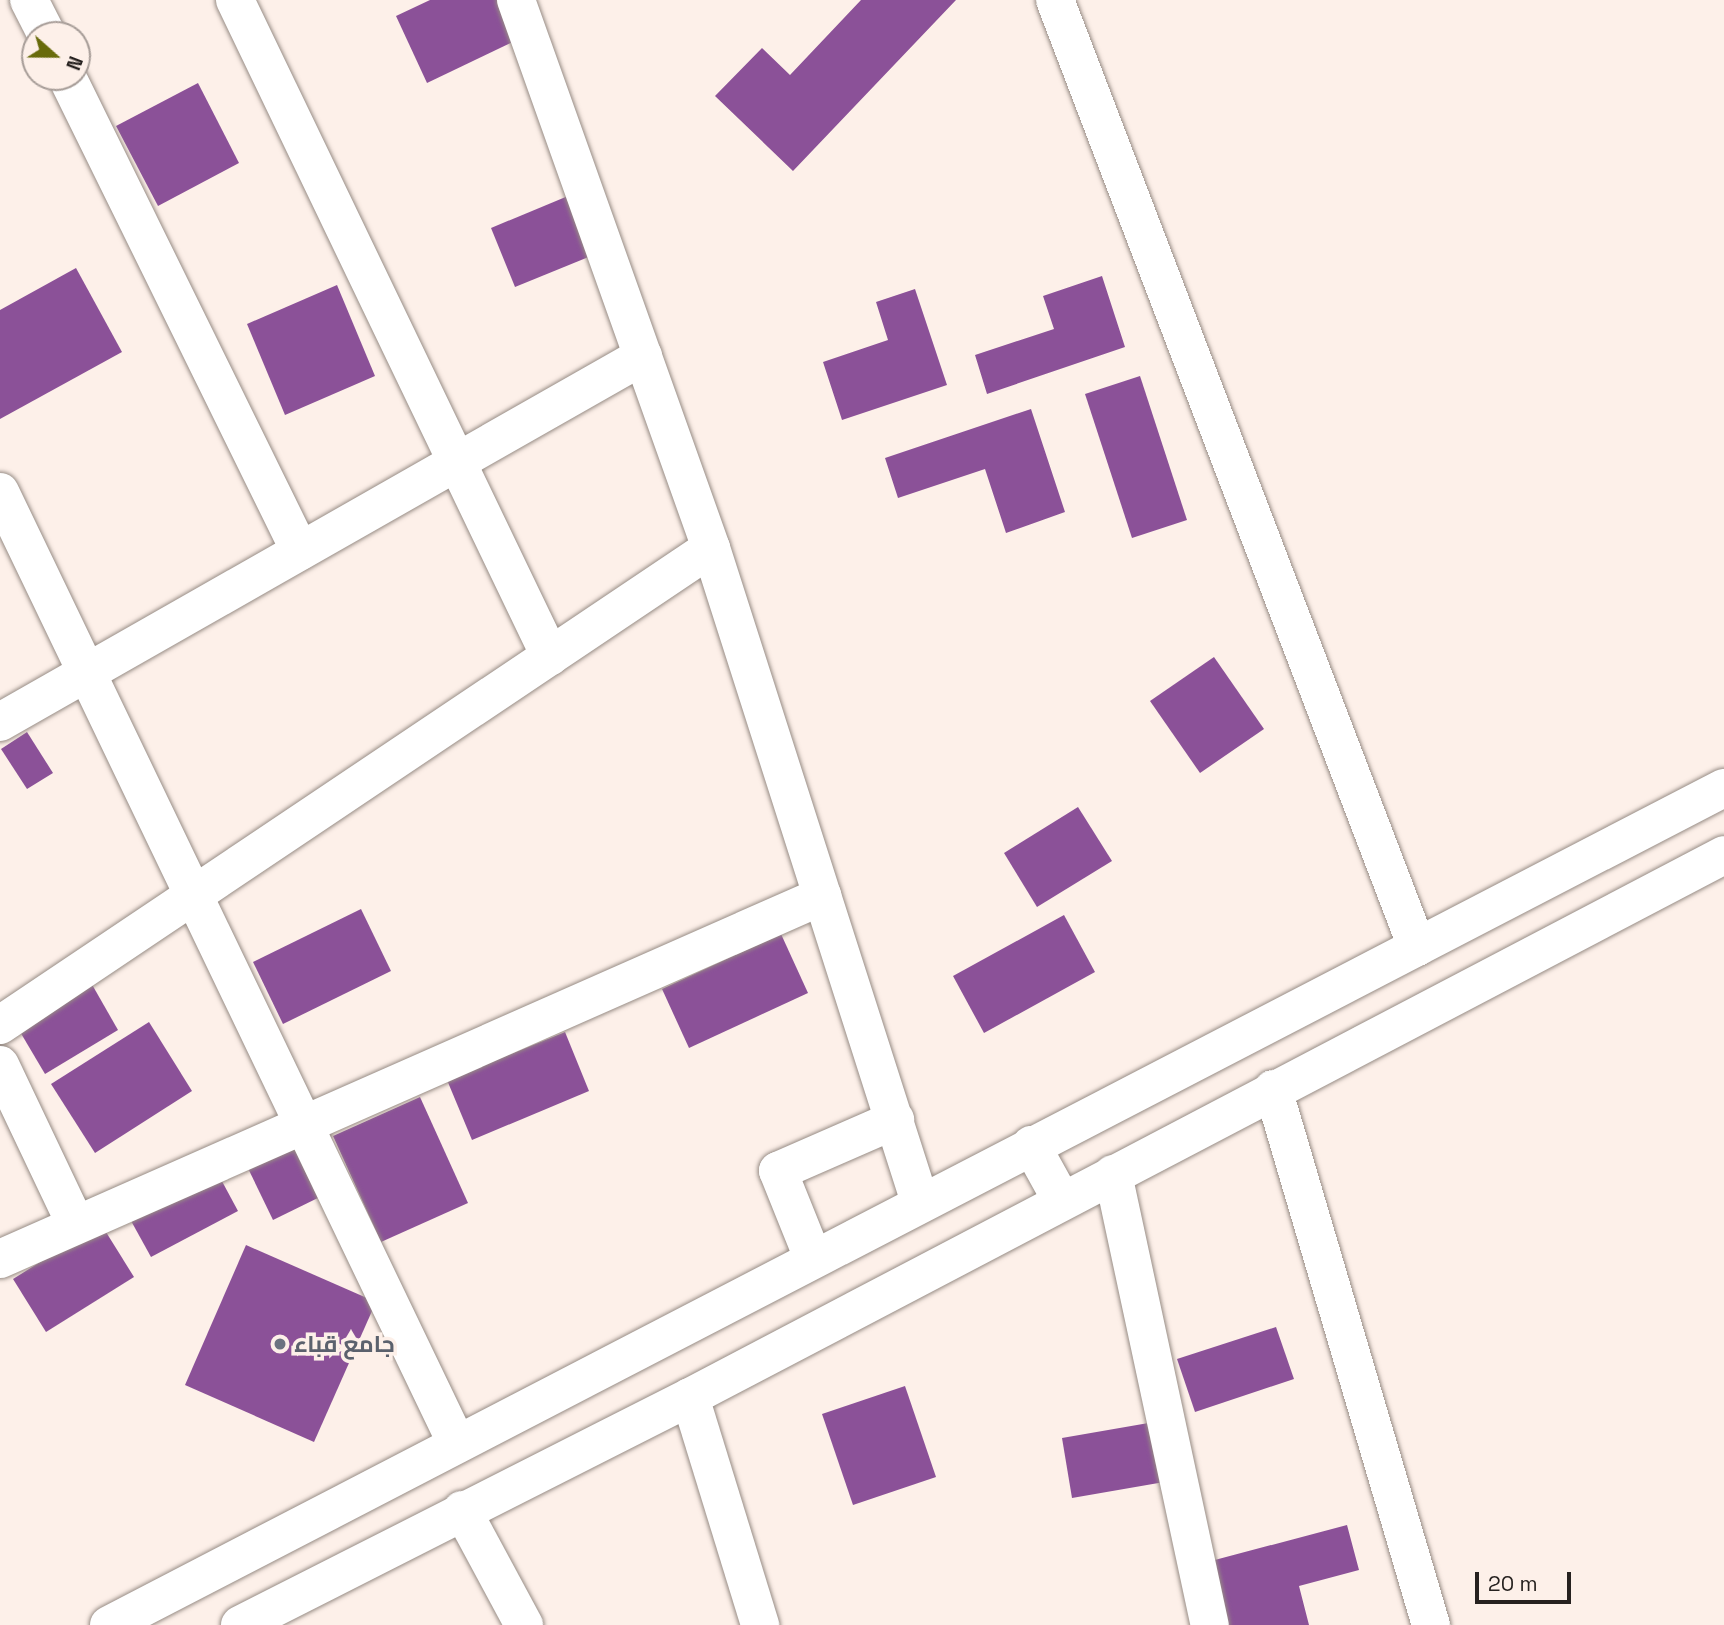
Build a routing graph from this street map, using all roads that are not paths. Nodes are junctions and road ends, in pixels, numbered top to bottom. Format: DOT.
graph roads {
  1 [pos="28,0"];
  2 [pos="236,0"];
  3 [pos="516,0"];
  4 [pos="1055,0"];
  5 [pos="0,15"];
  6 [pos="39,21"];
  7 [pos="74,91"];
  8 [pos="643,356"];
  9 [pos="457,462"];
  10 [pos="0,492"];
  11 [pos="710,548"];
  12 [pos="300,551"];
  13 [pos="550,656"];
  14 [pos="87,673"];
  15 [pos="0,722"];
  16 [pos="1724,789"];
  17 [pos="1724,855"];
  18 [pos="193,895"];
  19 [pos="822,896"];
  20 [pos="1417,947"];
  21 [pos="0,1025"];
  22 [pos="0,1065"];
  23 [pos="1273,1089"];
  24 [pos="895,1120"];
  25 [pos="304,1125"];
  26 [pos="1031,1145"];
  27 [pos="1113,1174"];
  28 [pos="1062,1200"];
  29 [pos="920,1202"];
  30 [pos="76,1225"];
  31 [pos="813,1258"];
  32 [pos="0,1259"];
  33 [pos="690,1397"];
  34 [pos="457,1444"];
  35 [pos="463,1510"];
  36 [pos="109,1625"];
  37 [pos="240,1625"];
  38 [pos="523,1625"];
  39 [pos="760,1625"];
  40 [pos="1210,1625"];
  41 [pos="1431,1625"];
  1 -- 5 [label="street"];
  1 -- 6 [label="street"];
  2 -- 9 [label="street"];
  3 -- 8 [label="street"];
  4 -- 20 [label="street"];
  7 -- 12 [label="street"];
  8 -- 9 [label="street"];
  8 -- 11 [label="street"];
  9 -- 12 [label="street"];
  9 -- 13 [label="street"];
  10 -- 14 [label="street"];
  11 -- 13 [label="street"];
  11 -- 19 [label="street"];
  12 -- 14 [label="street"];
  13 -- 18 [label="street"];
  14 -- 15 [label="street"];
  14 -- 18 [label="street"];
  16 -- 20 [label="street"];
  17 -- 23 [label="street"];
  18 -- 21 [label="street"];
  18 -- 25 [label="street"];
  19 -- 24 [label="street"];
  19 -- 25 [label="street"];
  20 -- 26 [label="street"];
  22 -- 30 [label="street"];
  23 -- 27 [label="street"];
  23 -- 41 [label="street"];
  24 -- 29 [label="street"];
  24 -- 31 [label="street"];
  25 -- 30 [label="street"];
  25 -- 34 [label="street"];
  26 -- 28 [label="street"];
  26 -- 29 [label="street"];
  27 -- 28 [label="street"];
  27 -- 40 [label="street"];
  28 -- 33 [label="street"];
  29 -- 31 [label="street"];
  30 -- 32 [label="street"];
  31 -- 34 [label="street"];
  33 -- 35 [label="street"];
  33 -- 39 [label="street"];
  34 -- 36 [label="street"];
  35 -- 37 [label="street"];
  35 -- 38 [label="street"];
}
